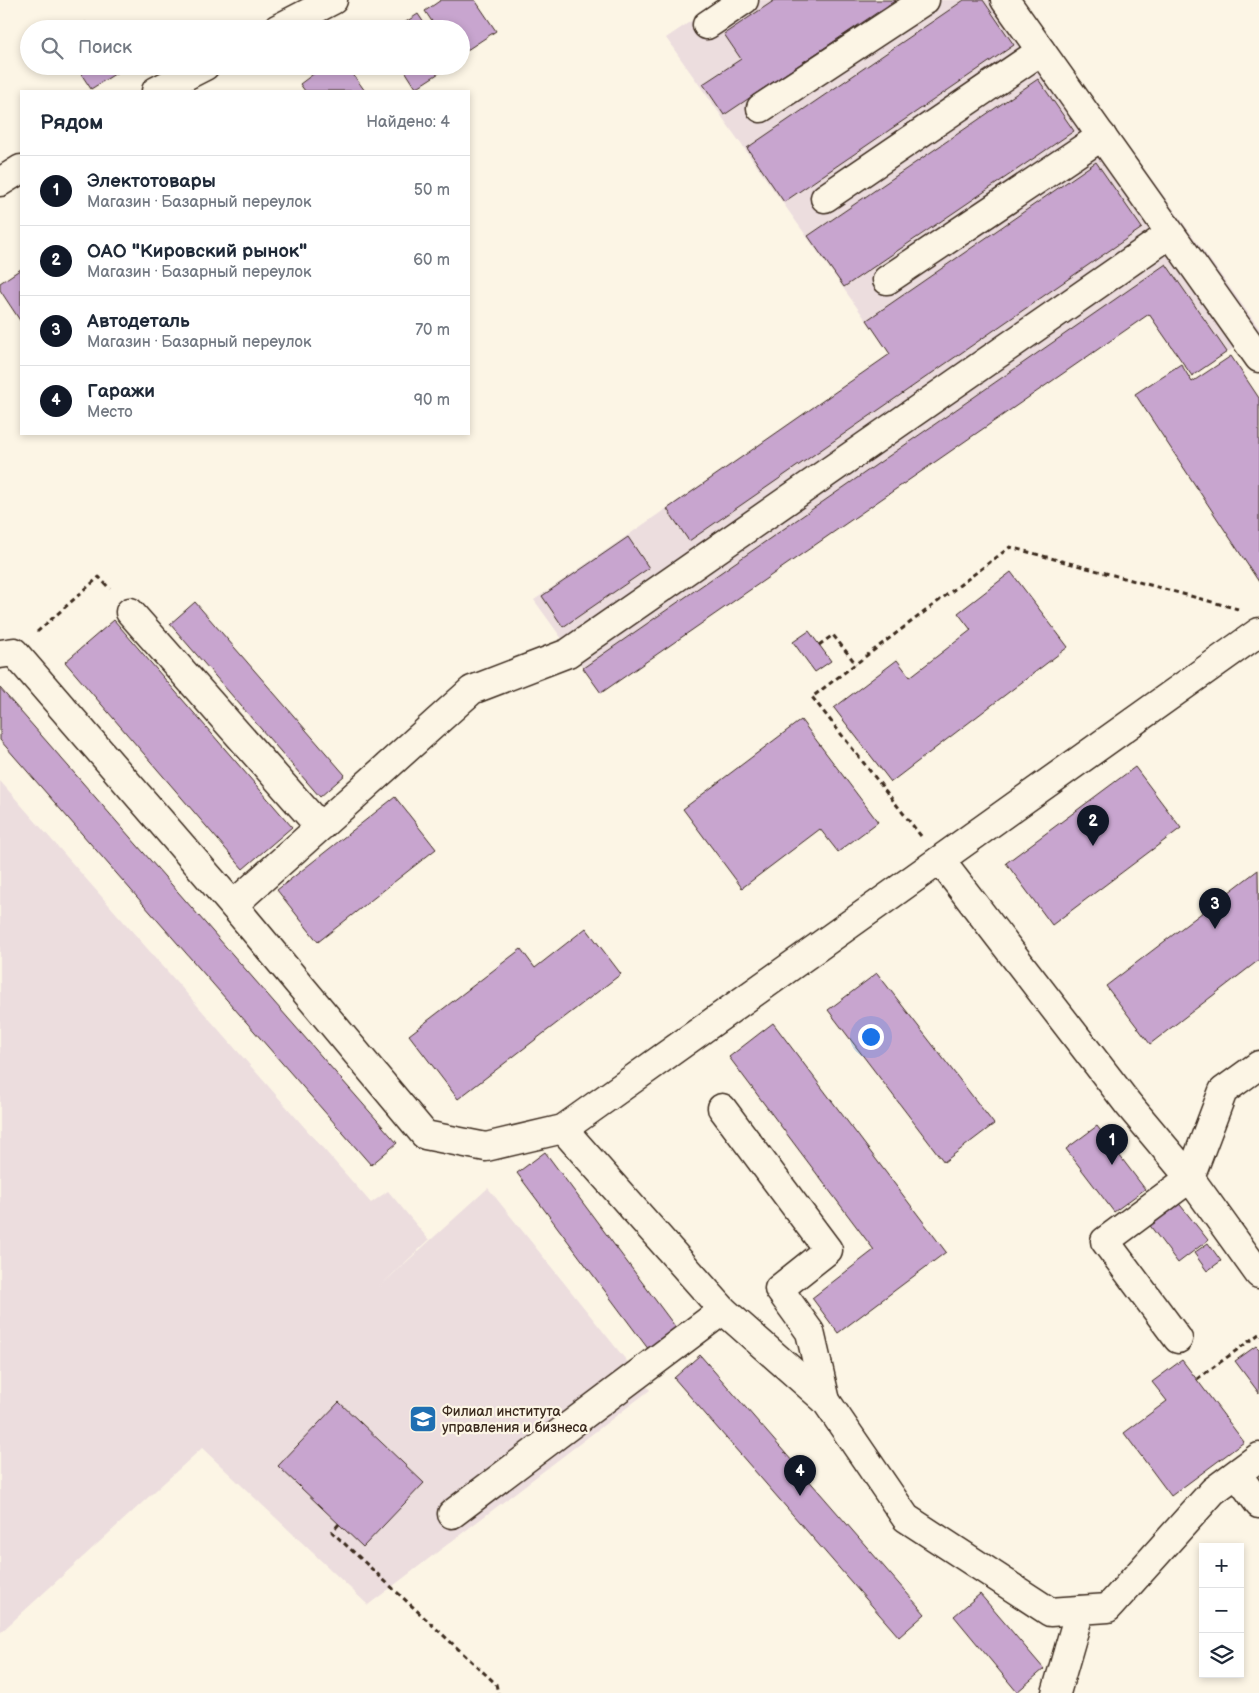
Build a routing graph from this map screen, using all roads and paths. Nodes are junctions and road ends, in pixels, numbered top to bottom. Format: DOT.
graph roads {
  1 [pos="333,0"];
  2 [pos="744,0"];
  3 [pos="925,0"];
  4 [pos="1006,0"];
  5 [pos="294,20"];
  6 [pos="707,24"];
  7 [pos="1041,51"];
  8 [pos="187,75"];
  9 [pos="158,90"];
  10 [pos="761,108"];
  11 [pos="1102,136"];
  12 [pos="20,170"];
  13 [pos="0,182"];
  14 [pos="825,198"];
  15 [pos="1170,234"];
  16 [pos="887,280"];
  17 [pos="1259,358"];
  18 [pos="1240,610"];
  19 [pos="130,612"];
  20 [pos="1259,632"];
  21 [pos="819,645"];
  22 [pos="7,653"];
  23 [pos="856,664"];
  24 [pos="320,827"];
  25 [pos="940,860"];
  26 [pos="233,906"];
  27 [pos="1259,1065"];
  28 [pos="722,1108"];
  29 [pos="563,1129"];
  30 [pos="1190,1178"];
  31 [pos="1259,1274"];
  32 [pos="724,1310"];
  33 [pos="1259,1334"];
  34 [pos="1178,1339"];
  35 [pos="1197,1379"];
  36 [pos="826,1401"];
  37 [pos="1259,1457"];
  38 [pos="1237,1474"];
  39 [pos="1259,1504"];
  40 [pos="452,1514"];
  41 [pos="339,1524"];
  42 [pos="1080,1610"];
  43 [pos="498,1693"];
  44 [pos="1056,1693"];
  1 -- 5 [label="street"];
  2 -- 6 [label="street"];
  3 -- 10 [label="street"];
  4 -- 7 [label="street"];
  7 -- 11 [label="street"];
  7 -- 14 [label="street"];
  8 -- 9 [label="street"];
  11 -- 15 [label="street"];
  11 -- 16 [label="street"];
  12 -- 13 [label="street"];
  15 -- 17 [label="street"];
  15 -- 24 [label="street"];
  18 -- 23 [label="path"];
  19 -- 22 [label="path"];
  19 -- 24 [label="street"];
  20 -- 25 [label="street"];
  21 -- 23 [label="path"];
  22 -- 26 [label="street"];
  23 -- 25 [label="path"];
  24 -- 26 [label="street"];
  25 -- 29 [label="street"];
  25 -- 30 [label="street"];
  26 -- 29 [label="street"];
  27 -- 30 [label="street"];
  28 -- 36 [label="street"];
  29 -- 32 [label="street"];
  30 -- 31 [label="street"];
  30 -- 34 [label="street"];
  32 -- 36 [label="street"];
  32 -- 40 [label="street"];
  33 -- 35 [label="path"];
  36 -- 42 [label="street"];
  37 -- 38 [label="street"];
  38 -- 39 [label="street"];
  38 -- 42 [label="street"];
  41 -- 43 [label="path"];
  42 -- 44 [label="street"];
}
